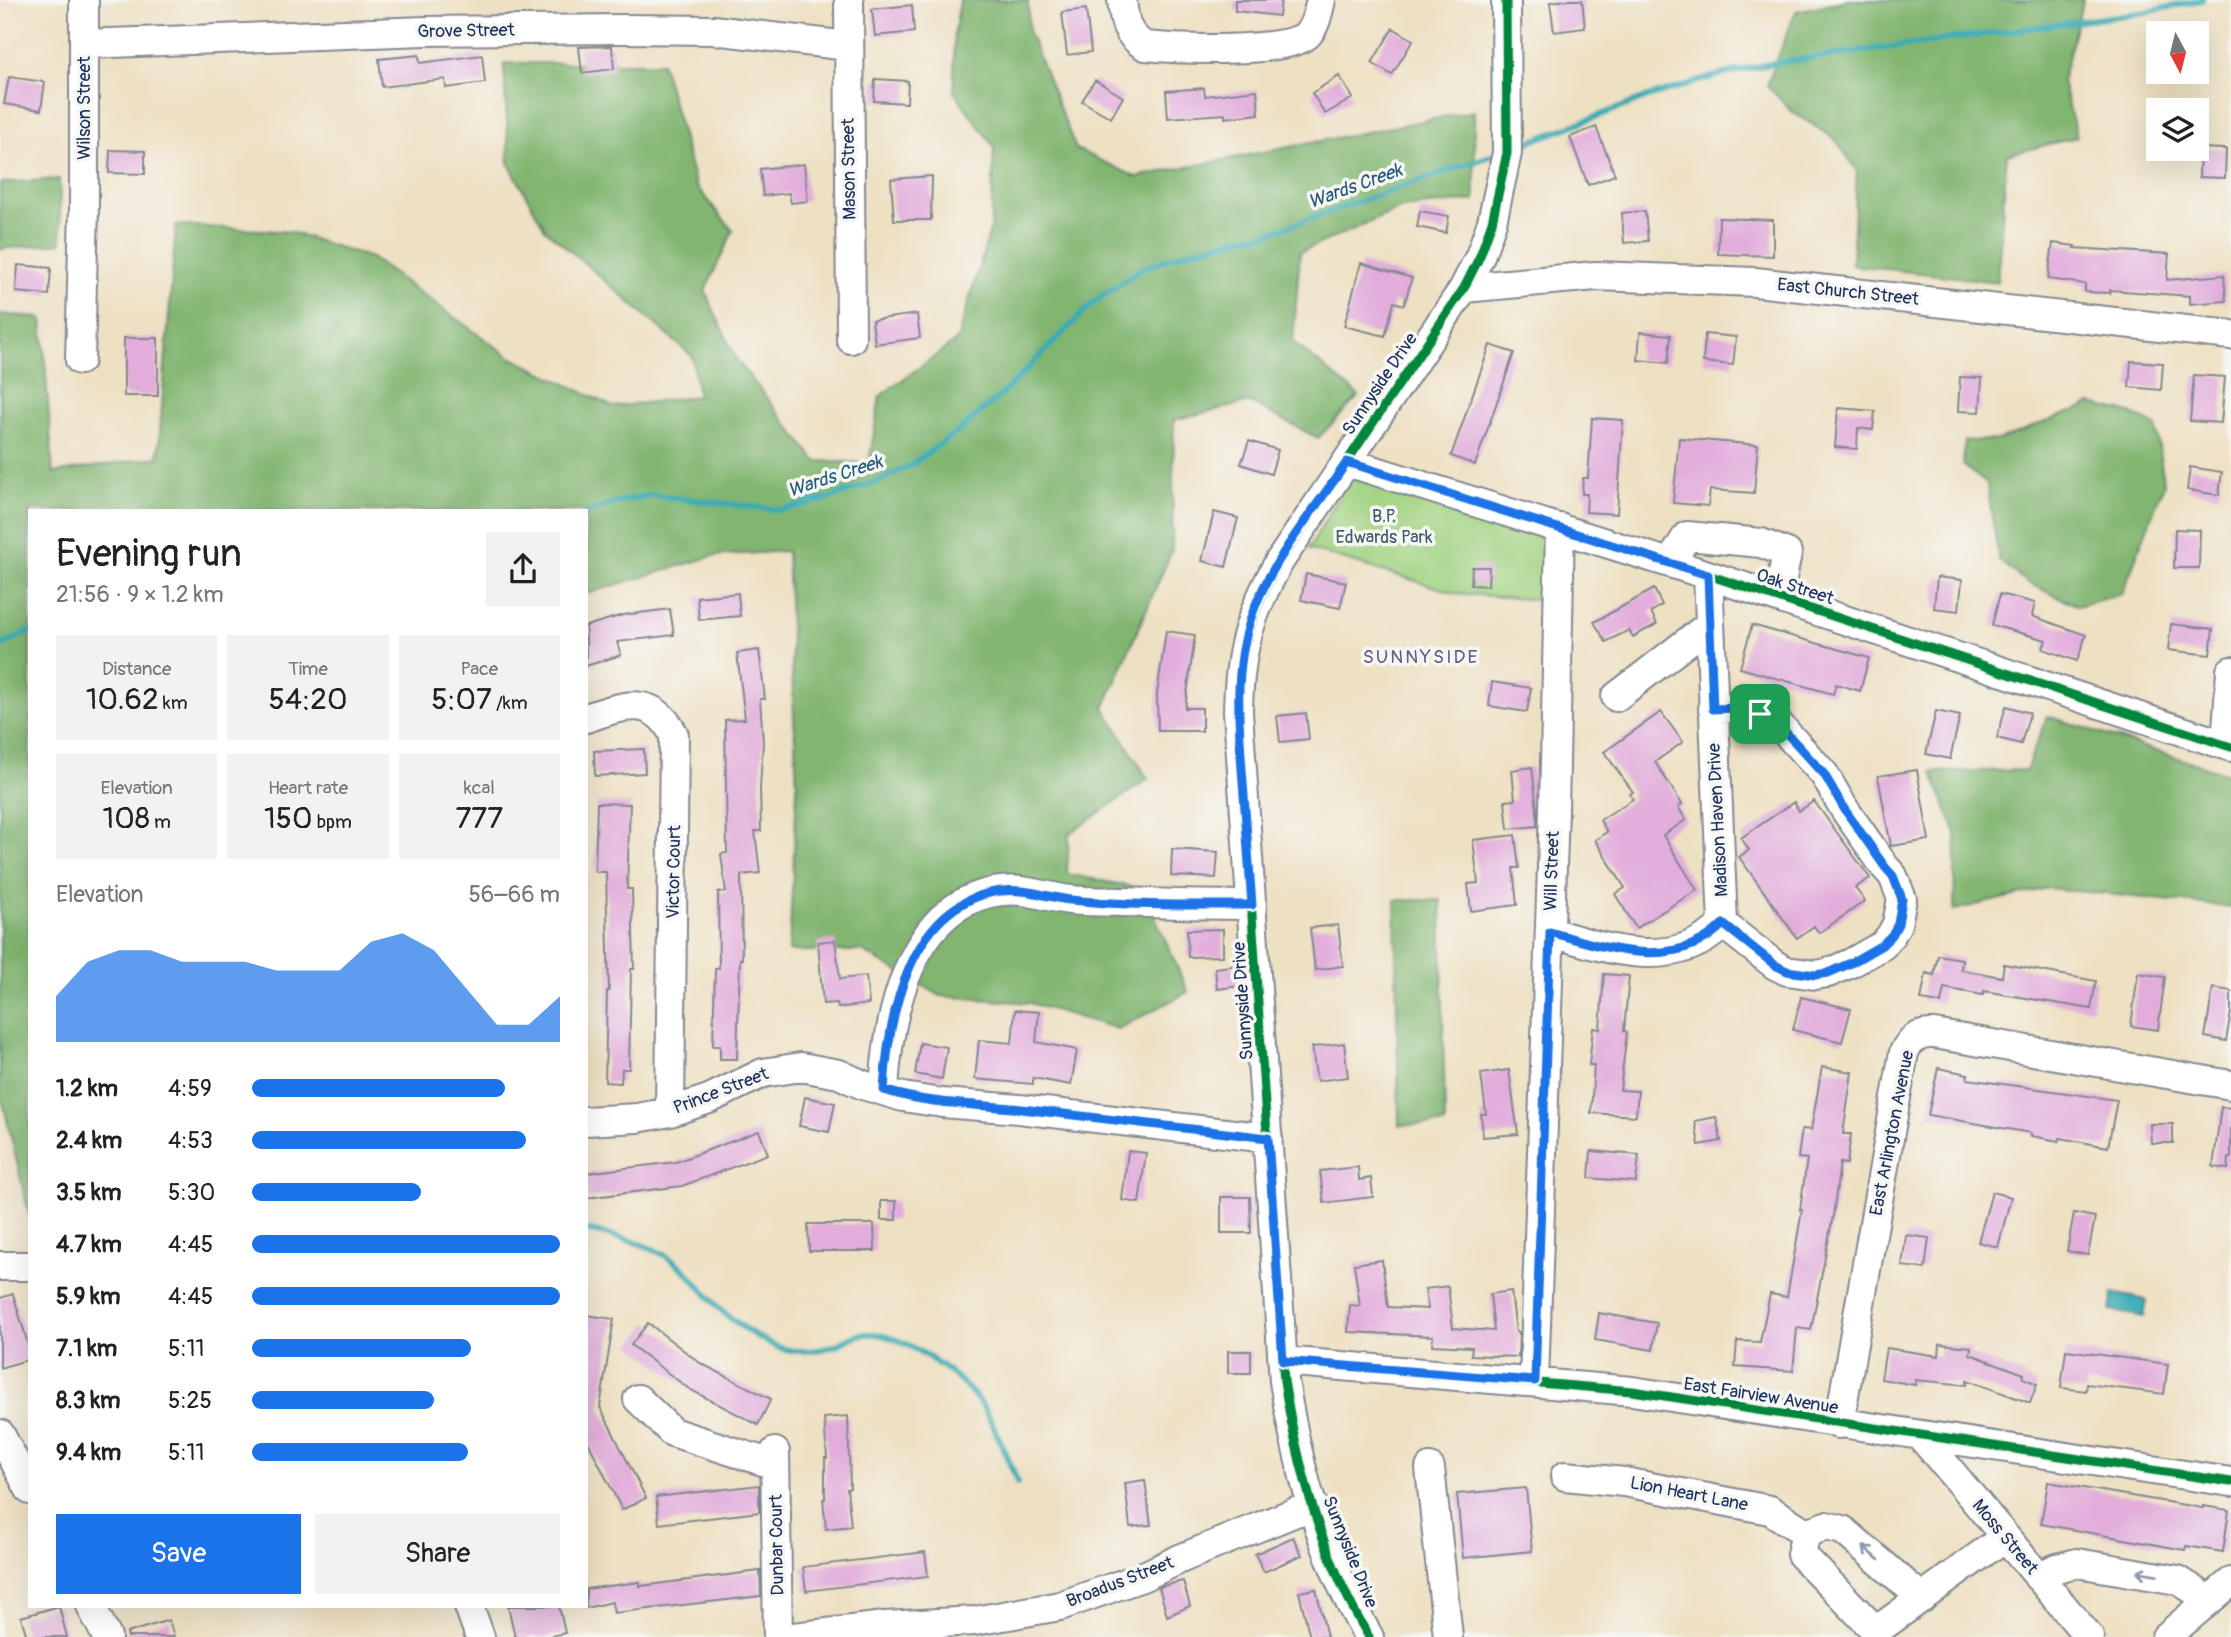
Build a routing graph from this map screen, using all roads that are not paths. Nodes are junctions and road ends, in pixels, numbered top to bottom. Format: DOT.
graph roads {
  1 [pos="84,0"];
  2 [pos="849,0"];
  3 [pos="1122,0"];
  4 [pos="1321,0"];
  5 [pos="1506,0"];
  6 [pos="84,44"];
  7 [pos="848,46"];
  8 [pos="1464,288"];
  9 [pos="2231,335"];
  10 [pos="852,339"];
  11 [pos="80,360"];
  12 [pos="1347,462"];
  13 [pos="1560,528"];
  14 [pos="1670,563"];
  15 [pos="1708,575"];
  16 [pos="1778,598"];
  17 [pos="1709,625"];
  18 [pos="2231,671"];
  19 [pos="1616,697"];
  20 [pos="1713,709"];
  21 [pos="588,717"];
  22 [pos="2229,746"];
  23 [pos="1252,905"];
  24 [pos="1723,924"];
  25 [pos="1550,932"];
  26 [pos="2231,1085"];
  27 [pos="884,1090"];
  28 [pos="670,1112"];
  29 [pos="588,1121"];
  30 [pos="1268,1138"];
  31 [pos="0,1266"];
  32 [pos="28,1266"];
  33 [pos="1283,1361"];
  34 [pos="1535,1381"];
  35 [pos="638,1399"];
  36 [pos="1839,1424"];
  37 [pos="0,1434"];
  38 [pos="1921,1436"];
  39 [pos="1430,1468"];
  40 [pos="1565,1476"];
  41 [pos="2231,1482"];
  42 [pos="28,1486"];
  43 [pos="1312,1505"];
  44 [pos="1806,1533"];
  45 [pos="2005,1537"];
  46 [pos="2038,1577"];
  47 [pos="2231,1582"];
  48 [pos="1922,1598"];
  49 [pos="2207,1602"];
  50 [pos="92,1608"];
  51 [pos="470,1608"];
  52 [pos="107,1637"];
  53 [pos="480,1637"];
  54 [pos="778,1637"];
  55 [pos="794,1637"];
  56 [pos="1369,1637"];
  57 [pos="1448,1637"];
  58 [pos="2089,1637"];
  59 [pos="2166,1637"];
  1 -- 6 [label="street, Wilson Street"];
  2 -- 7 [label="street, Mason Street"];
  3 -- 4 [label="street"];
  5 -- 8 [label="street, Sunnyside Drive"];
  6 -- 7 [label="street, Grove Street"];
  6 -- 11 [label="street, Wilson Street"];
  7 -- 10 [label="street, Mason Street"];
  8 -- 9 [label="street, East Church Street"];
  8 -- 12 [label="street, Sunnyside Drive"];
  12 -- 13 [label="street, Oak Street"];
  12 -- 23 [label="street, Sunnyside Drive"];
  13 -- 14 [label="street, Oak Street"];
  13 -- 25 [label="street, Will Street"];
  14 -- 15 [label="street, Oak Street"];
  14 -- 16 [label="street"];
  15 -- 16 [label="street, Oak Street"];
  15 -- 17 [label="street, Madison Haven Drive"];
  16 -- 22 [label="street, Oak Street"];
  17 -- 19 [label="street"];
  17 -- 20 [label="street, Madison Haven Drive"];
  18 -- 22 [label="street"];
  20 -- 24 [label="street, Madison Haven Drive"];
  20 -- 24 [label="street"];
  21 -- 28 [label="street, Victor Court"];
  23 -- 27 [label="street"];
  23 -- 30 [label="street, Sunnyside Drive"];
  24 -- 25 [label="street"];
  25 -- 34 [label="street, Will Street"];
  26 -- 36 [label="street, East Arlington Avenue"];
  27 -- 28 [label="street, Prince Street"];
  27 -- 30 [label="street, Prince Street"];
  28 -- 29 [label="street, Prince Street"];
  30 -- 33 [label="street, Sunnyside Drive"];
  31 -- 32 [label="street"];
  33 -- 34 [label="street, East Fairview Avenue"];
  33 -- 43 [label="street, Sunnyside Drive"];
  34 -- 36 [label="street, East Fairview Avenue"];
  35 -- 54 [label="street, Dunbar Court"];
  36 -- 38 [label="street, East Fairview Avenue"];
  37 -- 42 [label="street"];
  38 -- 41 [label="street, East Fairview Avenue"];
  38 -- 45 [label="street, Moss Street"];
  39 -- 57 [label="street"];
  40 -- 44 [label="street, Lion Heart Lane"];
  43 -- 55 [label="street, Broadus Street"];
  43 -- 56 [label="street, Sunnyside Drive"];
  48 -- 44 [label="street, one-way"];
  44 -- 48 [label="street"];
  45 -- 46 [label="street, Moss Street"];
  45 -- 48 [label="street"];
  49 -- 46 [label="street, one-way"];
  46 -- 58 [label="street, Moss Street"];
  47 -- 49 [label="street"];
  49 -- 59 [label="street"];
  50 -- 52 [label="street"];
  51 -- 53 [label="street"];
}
